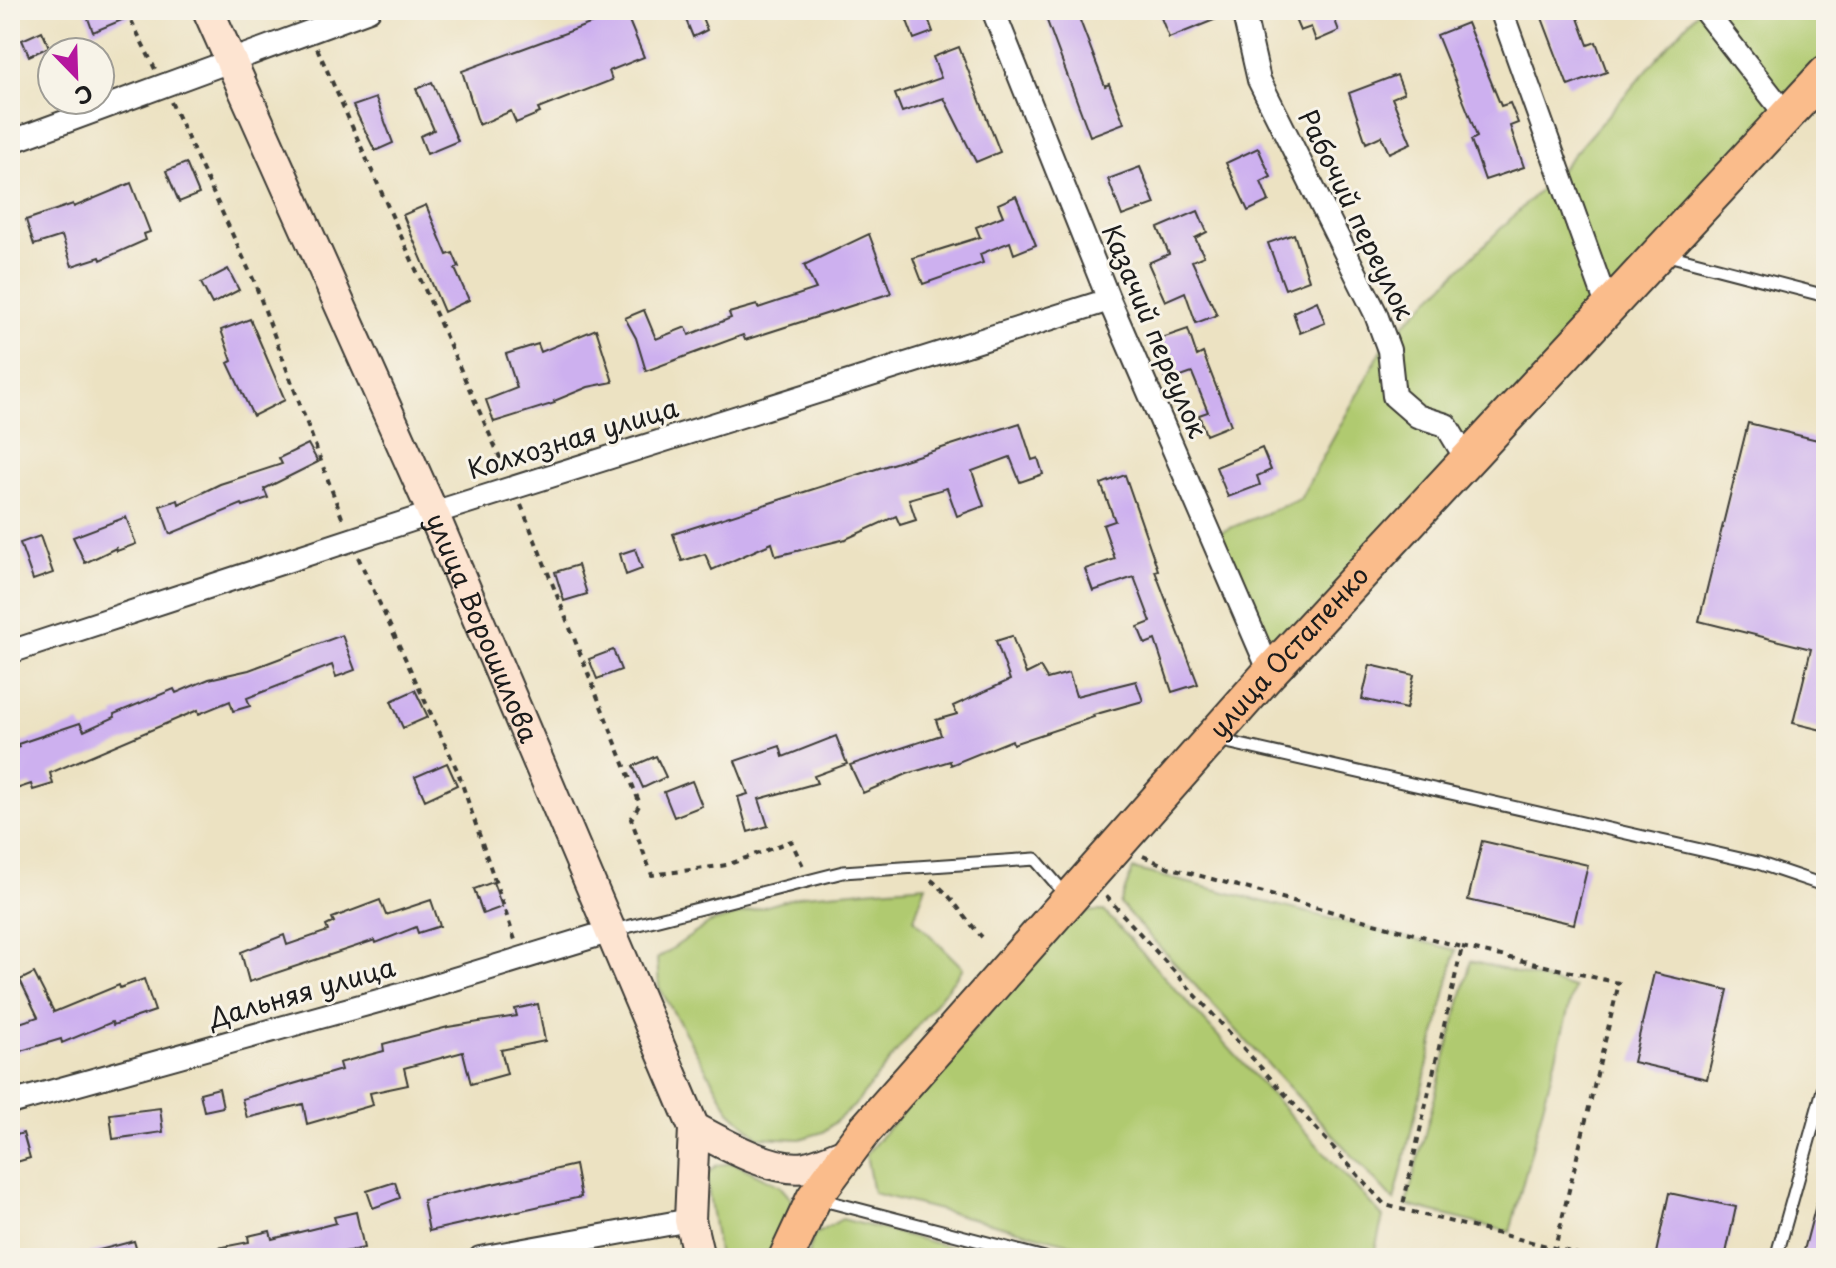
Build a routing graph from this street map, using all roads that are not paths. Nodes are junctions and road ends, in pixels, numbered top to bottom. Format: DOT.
graph roads {
  1 [pos="208,10"];
  2 [pos="369,10"];
  3 [pos="993,10"];
  4 [pos="1243,10"];
  5 [pos="1501,10"];
  6 [pos="1704,10"];
  7 [pos="233,61"];
  8 [pos="1826,73"];
  9 [pos="1787,116"];
  10 [pos="10,142"];
  11 [pos="1660,253"];
  12 [pos="1826,296"];
  13 [pos="1109,300"];
  14 [pos="1608,308"];
  15 [pos="1467,460"];
  16 [pos="433,513"];
  17 [pos="10,652"];
  18 [pos="1270,672"];
  19 [pos="1210,738"];
  20 [pos="1826,886"];
  21 [pos="1078,887"];
  22 [pos="608,932"];
  23 [pos="1826,1079"];
  24 [pos="10,1103"];
  25 [pos="694,1128"];
  26 [pos="848,1152"];
  27 [pos="814,1198"];
  28 [pos="690,1220"];
  29 [pos="480,1258"];
  30 [pos="699,1258"];
  31 [pos="786,1258"];
  32 [pos="1045,1258"];
  33 [pos="1776,1258"];
  1 -- 7 [label="main road, улица Ворошилова"];
  2 -- 7 [label="street"];
  3 -- 13 [label="street, Казачий переулок"];
  4 -- 15 [label="street, Рабочий переулок"];
  5 -- 14 [label="street"];
  6 -- 9 [label="street"];
  7 -- 10 [label="street"];
  7 -- 16 [label="main road, улица Ворошилова"];
  8 -- 9 [label="main road, улица Остапенко"];
  9 -- 11 [label="main road, улица Остапенко"];
  11 -- 12 [label="lane"];
  11 -- 14 [label="main road, улица Остапенко"];
  13 -- 16 [label="street, Колхозная улица"];
  13 -- 18 [label="street, Казачий переулок"];
  14 -- 15 [label="main road, улица Остапенко"];
  15 -- 18 [label="main road, улица Остапенко"];
  16 -- 17 [label="street, Колхозная улица"];
  16 -- 22 [label="main road, улица Ворошилова"];
  18 -- 19 [label="main road, улица Остапенко"];
  19 -- 20 [label="lane"];
  19 -- 21 [label="main road, улица Остапенко"];
  21 -- 22 [label="lane"];
  21 -- 26 [label="main road, улица Остапенко"];
  22 -- 24 [label="street, Дальняя улица"];
  22 -- 25 [label="main road, улица Ворошилова"];
  23 -- 33 [label="lane"];
  25 -- 26 [label="main road"];
  25 -- 28 [label="main road, улица Ворошилова"];
  26 -- 27 [label="main road, улица Остапенко"];
  27 -- 31 [label="main road, улица Остапенко"];
  27 -- 32 [label="lane"];
  28 -- 29 [label="street"];
  28 -- 30 [label="main road, улица Ворошилова"];
}
